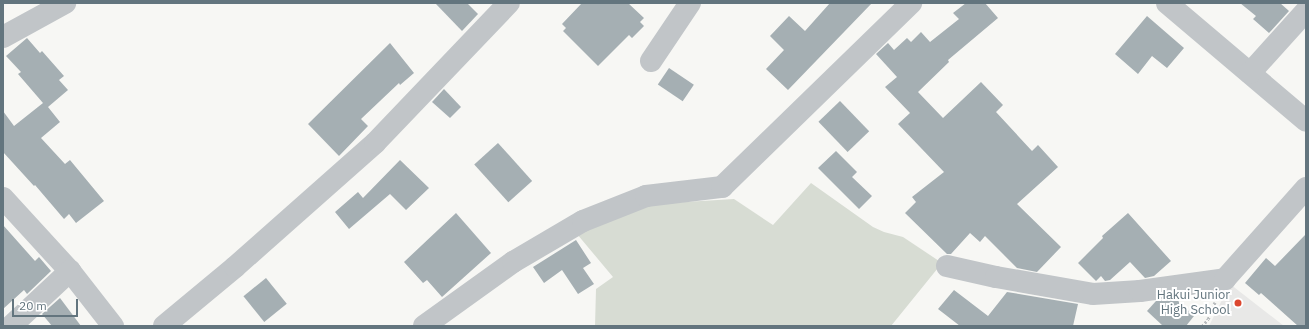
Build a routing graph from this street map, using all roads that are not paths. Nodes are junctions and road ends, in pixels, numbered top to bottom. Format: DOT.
graph roads {
  1 [pos="65,3"];
  2 [pos="509,3"];
  3 [pos="690,3"];
  4 [pos="911,3"];
  5 [pos="1167,3"];
  6 [pos="1306,11"];
  7 [pos="3,37"];
  8 [pos="651,61"];
  9 [pos="1250,73"];
  10 [pos="1306,121"];
  11 [pos="1306,188"];
  12 [pos="3,198"];
  13 [pos="947,266"];
  14 [pos="70,271"];
  15 [pos="11,326"];
  16 [pos="114,326"];
  17 [pos="164,326"];
  18 [pos="424,326"];
  1 -- 7 [label="street"];
  2 -- 17 [label="street"];
  3 -- 8 [label="street"];
  4 -- 18 [label="street"];
  5 -- 9 [label="street"];
  6 -- 9 [label="street"];
  9 -- 10 [label="street"];
  11 -- 13 [label="street"];
  12 -- 14 [label="street"];
  14 -- 15 [label="street"];
  14 -- 16 [label="street"];
}
